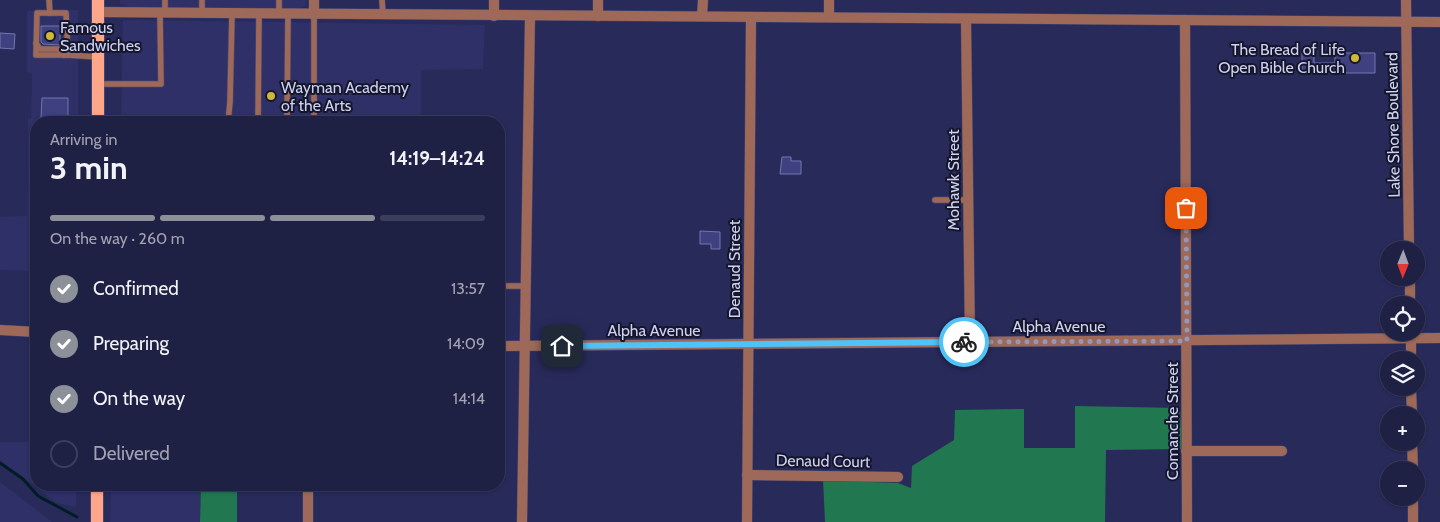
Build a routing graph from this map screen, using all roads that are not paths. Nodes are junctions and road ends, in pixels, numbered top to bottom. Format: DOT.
graph roads {
  1 [pos="49,0"];
  2 [pos="165,0"];
  3 [pos="202,0"];
  4 [pos="279,0"];
  5 [pos="314,0"];
  6 [pos="382,0"];
  7 [pos="494,0"];
  8 [pos="598,0"];
  9 [pos="702,0"];
  10 [pos="829,0"];
  11 [pos="1406,0"];
  12 [pos="98,6"];
  13 [pos="50,13"];
  14 [pos="163,13"];
  15 [pos="202,13"];
  16 [pos="232,14"];
  17 [pos="259,14"];
  18 [pos="283,14"];
  19 [pos="314,14"];
  20 [pos="383,15"];
  21 [pos="494,16"];
  22 [pos="530,16"];
  23 [pos="598,16"];
  24 [pos="702,16"];
  25 [pos="751,17"];
  26 [pos="829,17"];
  27 [pos="966,19"];
  28 [pos="1185,20"];
  29 [pos="1406,21"];
  30 [pos="1440,22"];
  31 [pos="66,55"];
  32 [pos="98,57"];
  33 [pos="98,84"];
  34 [pos="98,116"];
  35 [pos="229,116"];
  36 [pos="258,116"];
  37 [pos="287,116"];
  38 [pos="314,116"];
  39 [pos="935,200"];
  40 [pos="968,200"];
  41 [pos="1410,241"];
  42 [pos="505,286"];
  43 [pos="526,286"];
  44 [pos="0,330"];
  45 [pos="30,332"];
  46 [pos="1380,337"];
  47 [pos="1425,337"];
  48 [pos="1440,338"];
  49 [pos="1187,341"];
  50 [pos="970,342"];
  51 [pos="748,344"];
  52 [pos="505,346"];
  53 [pos="525,346"];
  54 [pos="1186,451"];
  55 [pos="1282,451"];
  56 [pos="747,475"];
  57 [pos="898,477"];
  58 [pos="97,491"];
  59 [pos="308,491"];
  60 [pos="1413,506"];
  61 [pos="97,522"];
  62 [pos="308,522"];
  63 [pos="522,522"];
  64 [pos="747,522"];
  65 [pos="1187,522"];
  66 [pos="1413,522"];
  1 -- 13 [label="lane"];
  2 -- 14 [label="lane"];
  3 -- 15 [label="lane"];
  4 -- 18 [label="lane"];
  5 -- 19 [label="street"];
  6 -- 20 [label="lane"];
  7 -- 21 [label="street"];
  8 -- 23 [label="street"];
  9 -- 24 [label="street"];
  10 -- 26 [label="street"];
  11 -- 29 [label="street, Lake Shore Boulevard"];
  12 -- 14 [label="street"];
  12 -- 32 [label="main road"];
  13 -- 31 [label="lane"];
  13 -- 31 [label="lane"];
  14 -- 15 [label="street"];
  14 -- 33 [label="lane"];
  15 -- 16 [label="street"];
  16 -- 17 [label="street"];
  16 -- 35 [label="lane"];
  17 -- 18 [label="street"];
  17 -- 36 [label="lane"];
  18 -- 19 [label="street"];
  18 -- 37 [label="lane"];
  19 -- 20 [label="street"];
  19 -- 38 [label="lane"];
  20 -- 21 [label="street"];
  21 -- 22 [label="street"];
  22 -- 23 [label="street"];
  22 -- 43 [label="street"];
  23 -- 24 [label="street"];
  24 -- 25 [label="street"];
  25 -- 26 [label="street"];
  25 -- 51 [label="street, Denaud Street"];
  26 -- 27 [label="street"];
  27 -- 28 [label="street"];
  27 -- 40 [label="street, Mohawk Street"];
  28 -- 29 [label="street"];
  28 -- 49 [label="street, Comanche Street"];
  29 -- 30 [label="street"];
  29 -- 41 [label="street, Lake Shore Boulevard"];
  31 -- 32 [label="lane"];
  32 -- 33 [label="main road"];
  33 -- 34 [label="main road"];
  39 -- 40 [label="lane"];
  40 -- 50 [label="street, Mohawk Street"];
  42 -- 43 [label="lane"];
  43 -- 53 [label="street"];
  44 -- 45 [label="street"];
  46 -- 49 [label="street, Alpha Avenue"];
  47 -- 48 [label="street, Alpha Avenue"];
  49 -- 50 [label="street, Alpha Avenue"];
  49 -- 54 [label="street, Comanche Street"];
  50 -- 51 [label="street, Alpha Avenue"];
  51 -- 53 [label="street, Alpha Avenue"];
  51 -- 56 [label="street, Denaud Street"];
  52 -- 53 [label="street, Alpha Avenue"];
  53 -- 63 [label="street"];
  54 -- 55 [label="street"];
  54 -- 65 [label="street, Comanche Street"];
  56 -- 57 [label="street, Denaud Court"];
  56 -- 64 [label="street, Denaud Street"];
  58 -- 61 [label="main road"];
  59 -- 62 [label="street"];
  60 -- 66 [label="street"];
}
